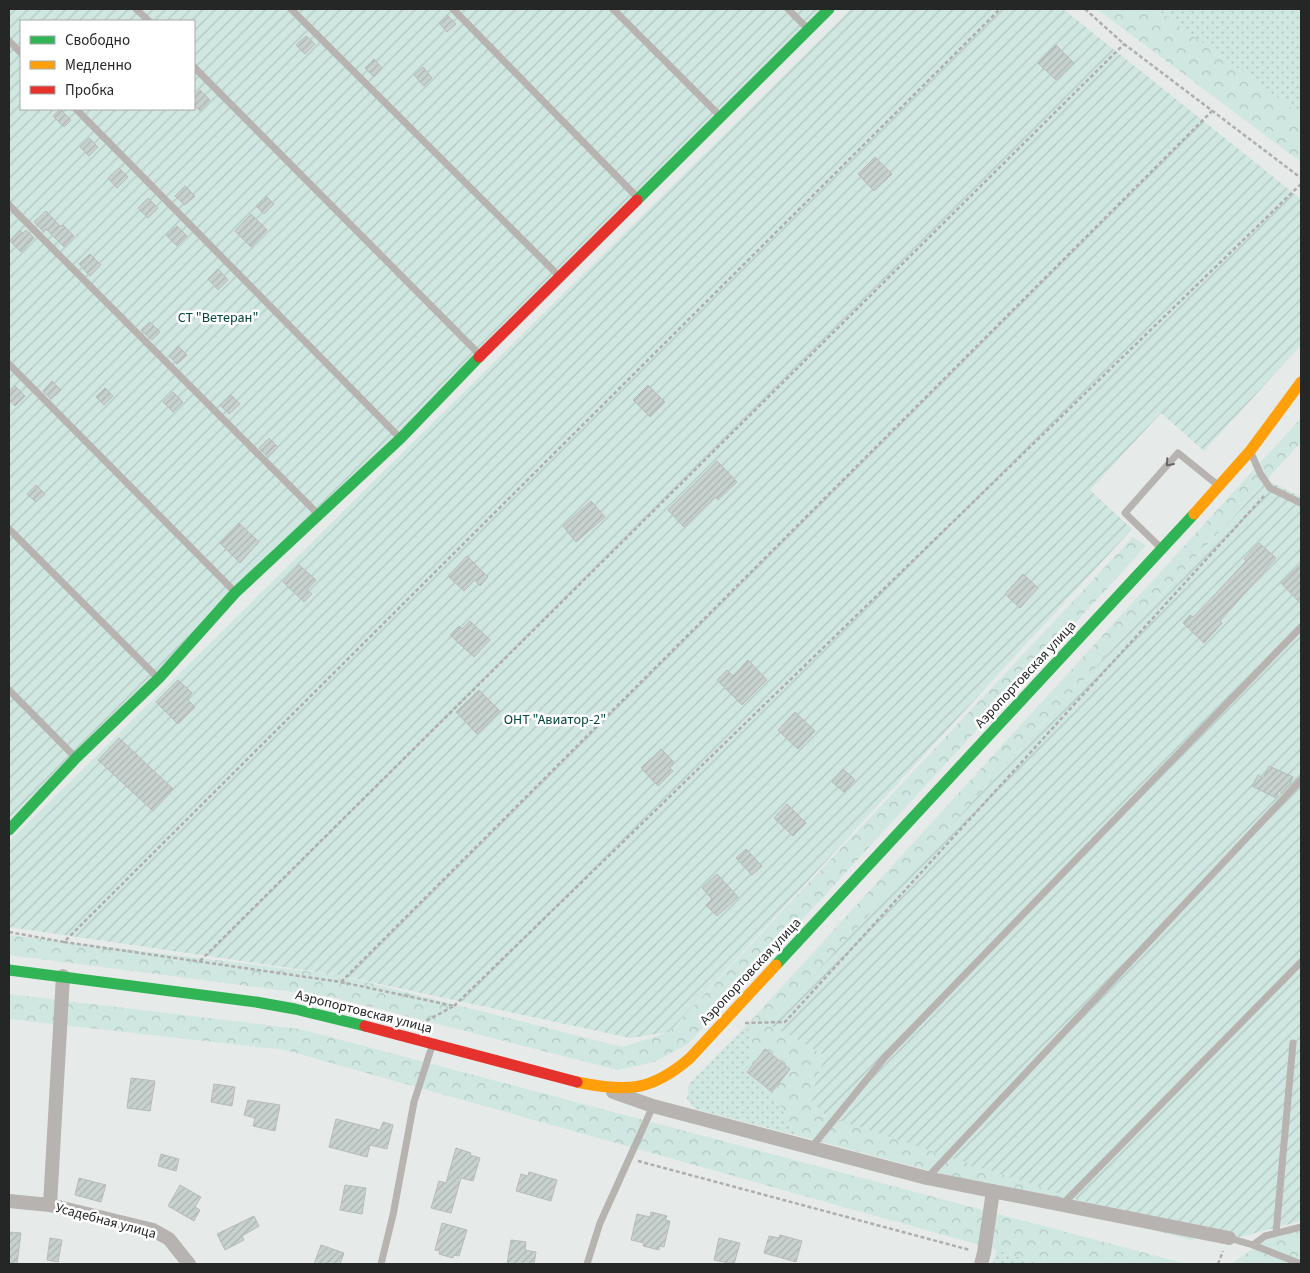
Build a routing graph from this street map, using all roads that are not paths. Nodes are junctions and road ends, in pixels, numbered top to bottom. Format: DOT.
graph roads {
  1 [pos="136,9"];
  2 [pos="291,9"];
  3 [pos="453,9"];
  4 [pos="613,9"];
  5 [pos="788,9"];
  6 [pos="829,9"];
  7 [pos="147,20"];
  8 [pos="808,29"];
  9 [pos="9,41"];
  10 [pos="20,52"];
  11 [pos="195,68"];
  12 [pos="77,110"];
  13 [pos="721,118"];
  14 [pos="639,199"];
  15 [pos="9,205"];
  16 [pos="559,276"];
  17 [pos="481,355"];
  18 [pos="9,364"];
  19 [pos="1301,382"];
  20 [pos="400,438"];
  21 [pos="1250,451"];
  22 [pos="1220,486"];
  23 [pos="1301,503"];
  24 [pos="318,515"];
  25 [pos="9,529"];
  26 [pos="1162,549"];
  27 [pos="235,592"];
  28 [pos="1301,627"];
  29 [pos="158,678"];
  30 [pos="9,690"];
  31 [pos="76,758"];
  32 [pos="1301,780"];
  33 [pos="9,830"];
  34 [pos="1301,962"];
  35 [pos="9,970"];
  36 [pos="63,976"];
  37 [pos="433,1043"];
  38 [pos="1293,1043"];
  39 [pos="591,1086"];
  40 [pos="653,1106"];
  41 [pos="811,1148"];
  42 [pos="926,1178"];
  43 [pos="993,1191"];
  44 [pos="9,1201"];
  45 [pos="50,1205"];
  46 [pos="1062,1205"];
  47 [pos="1301,1227"];
  48 [pos="1276,1233"];
  49 [pos="1229,1238"];
  50 [pos="1253,1245"];
  51 [pos="983,1259"];
  52 [pos="189,1264"];
  53 [pos="381,1264"];
  54 [pos="587,1264"];
  55 [pos="1301,1264"];
  1 -- 7 [label="lane"];
  2 -- 16 [label="lane"];
  3 -- 14 [label="lane"];
  4 -- 13 [label="lane"];
  5 -- 8 [label="lane"];
  6 -- 8 [label="street"];
  8 -- 13 [label="street"];
  9 -- 10 [label="lane"];
  11 -- 17 [label="lane"];
  12 -- 20 [label="lane"];
  13 -- 14 [label="street"];
  14 -- 16 [label="street"];
  15 -- 24 [label="lane"];
  16 -- 17 [label="street"];
  17 -- 20 [label="street"];
  18 -- 27 [label="lane"];
  19 -- 21 [label="street, Аэропортовская улица"];
  20 -- 24 [label="street"];
  21 -- 22 [label="street, Аэропортовская улица"];
  21 -- 23 [label="lane"];
  22 -- 26 [label="street, Аэропортовская улица"];
  22 -- 26 [label="lane, one-way"];
  24 -- 27 [label="street"];
  25 -- 29 [label="lane"];
  26 -- 39 [label="street, Аэропортовская улица"];
  27 -- 29 [label="street"];
  28 -- 41 [label="lane"];
  29 -- 31 [label="street"];
  30 -- 31 [label="lane"];
  31 -- 33 [label="street"];
  32 -- 42 [label="lane"];
  34 -- 46 [label="lane"];
  35 -- 36 [label="street, Аэропортовская улица"];
  36 -- 37 [label="street, Аэропортовская улица"];
  36 -- 45 [label="street"];
  37 -- 39 [label="street, Аэропортовская улица"];
  37 -- 53 [label="lane"];
  38 -- 48 [label="lane"];
  39 -- 40 [label="street"];
  40 -- 41 [label="street"];
  40 -- 54 [label="lane"];
  41 -- 42 [label="street"];
  42 -- 43 [label="street"];
  43 -- 46 [label="street"];
  43 -- 51 [label="street"];
  44 -- 45 [label="street, Усадебная улица"];
  45 -- 52 [label="street, Усадебная улица"];
  46 -- 49 [label="street"];
  47 -- 48 [label="lane"];
  48 -- 50 [label="lane"];
  49 -- 50 [label="lane"];
  50 -- 55 [label="lane"];
}
